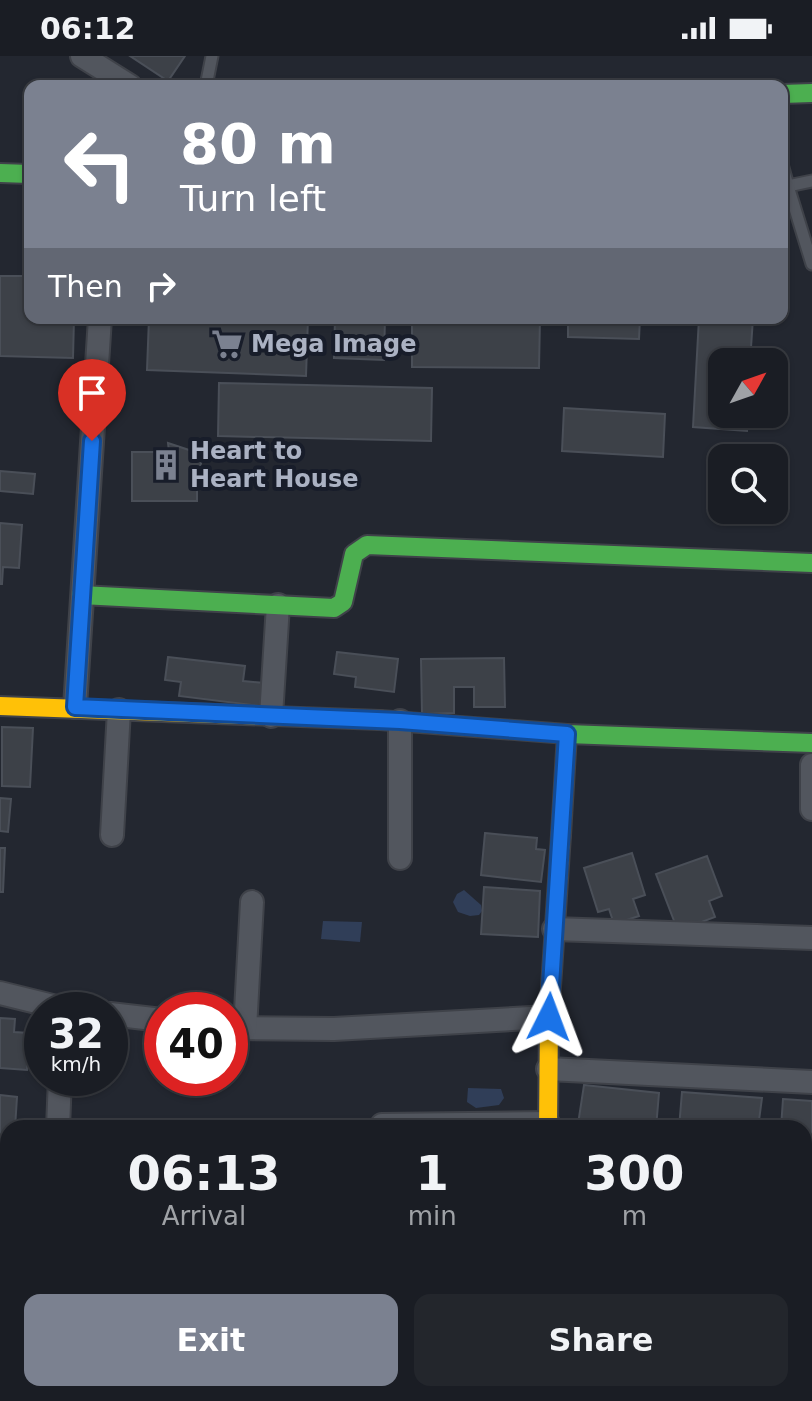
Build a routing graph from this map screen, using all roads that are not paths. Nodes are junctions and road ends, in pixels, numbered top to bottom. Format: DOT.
graph roads {
  1 [pos="82,56"];
  2 [pos="212,56"];
  3 [pos="120,80"];
  4 [pos="209,80"];
  5 [pos="812,93"];
  6 [pos="788,94"];
  7 [pos="0,173"];
  8 [pos="24,174"];
  9 [pos="812,181"];
  10 [pos="788,186"];
  11 [pos="812,264"];
  12 [pos="100,324"];
  13 [pos="812,563"];
  14 [pos="81,595"];
  15 [pos="278,605"];
  16 [pos="0,706"];
  17 [pos="75,707"];
  18 [pos="119,710"];
  19 [pos="271,716"];
  20 [pos="400,721"];
  21 [pos="567,734"];
  22 [pos="812,743"];
  23 [pos="812,765"];
  24 [pos="812,809"];
  25 [pos="112,835"];
  26 [pos="400,858"];
  27 [pos="252,902"];
  28 [pos="554,929"];
  29 [pos="812,938"];
  30 [pos="241,992"];
  31 [pos="0,993"];
  32 [pos="24,999"];
  33 [pos="549,1017"];
  34 [pos="248,1028"];
  35 [pos="548,1069"];
  36 [pos="812,1082"];
  37 [pos="59,1096"];
  38 [pos="58,1120"];
  39 [pos="548,1120"];
  1 -- 3 [label="street"];
  2 -- 4 [label="lane"];
  5 -- 6 [label="street"];
  7 -- 8 [label="street"];
  9 -- 10 [label="lane"];
  10 -- 11 [label="lane"];
  12 -- 14 [label="street"];
  13 -- 15 [label="street"];
  14 -- 15 [label="street"];
  14 -- 17 [label="street"];
  15 -- 19 [label="street"];
  16 -- 17 [label="street"];
  17 -- 18 [label="street"];
  18 -- 19 [label="street"];
  18 -- 25 [label="street"];
  19 -- 20 [label="street"];
  20 -- 21 [label="street"];
  20 -- 26 [label="street"];
  21 -- 22 [label="street"];
  21 -- 28 [label="street"];
  23 -- 24 [label="street"];
  27 -- 30 [label="street"];
  28 -- 29 [label="street"];
  28 -- 33 [label="street"];
  31 -- 32 [label="street"];
  33 -- 34 [label="street"];
  33 -- 35 [label="street"];
  35 -- 36 [label="street"];
  35 -- 39 [label="street"];
  37 -- 38 [label="street"];
}
